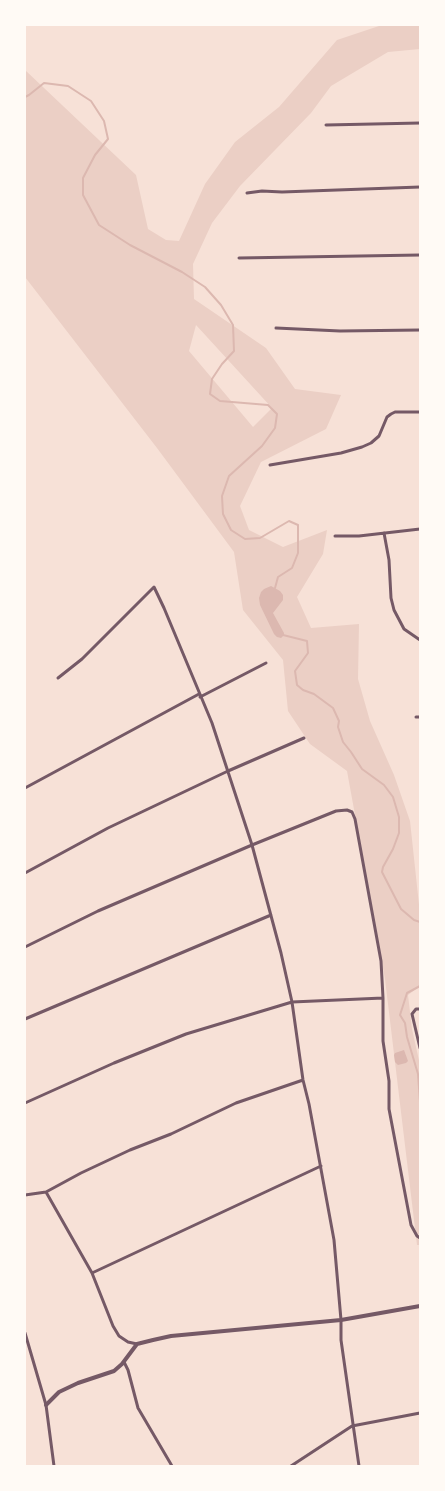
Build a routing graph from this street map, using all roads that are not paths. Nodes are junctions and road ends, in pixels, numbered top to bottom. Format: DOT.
graph roads {
  1 [pos="420,123"];
  2 [pos="326,125"];
  3 [pos="420,187"];
  4 [pos="247,193"];
  5 [pos="420,255"];
  6 [pos="239,258"];
  7 [pos="276,328"];
  8 [pos="420,330"];
  9 [pos="420,412"];
  10 [pos="270,465"];
  11 [pos="420,529"];
  12 [pos="384,533"];
  13 [pos="335,536"];
  14 [pos="420,640"];
  15 [pos="266,663"];
  16 [pos="58,678"];
  17 [pos="200,695"];
  18 [pos="304,738"];
  19 [pos="228,772"];
  20 [pos="25,788"];
  21 [pos="252,845"];
  22 [pos="25,873"];
  23 [pos="271,915"];
  24 [pos="25,947"];
  25 [pos="383,998"];
  26 [pos="292,1002"];
  27 [pos="420,1009"];
  28 [pos="25,1019"];
  29 [pos="420,1048"];
  30 [pos="303,1080"];
  31 [pos="25,1103"];
  32 [pos="321,1166"];
  33 [pos="46,1192"];
  34 [pos="25,1195"];
  35 [pos="420,1238"];
  36 [pos="92,1273"];
  37 [pos="420,1306"];
  38 [pos="341,1320"];
  39 [pos="25,1333"];
  40 [pos="137,1344"];
  41 [pos="124,1362"];
  42 [pos="46,1405"];
  43 [pos="420,1413"];
  44 [pos="352,1426"];
  45 [pos="54,1466"];
  46 [pos="172,1466"];
  47 [pos="291,1466"];
  48 [pos="359,1466"];
  1 -- 2 [label="street"];
  3 -- 4 [label="street"];
  5 -- 6 [label="street"];
  7 -- 8 [label="street"];
  9 -- 10 [label="street"];
  11 -- 12 [label="street"];
  12 -- 13 [label="street"];
  12 -- 14 [label="street"];
  15 -- 17 [label="street"];
  16 -- 17 [label="street"];
  17 -- 19 [label="street"];
  17 -- 20 [label="street"];
  18 -- 19 [label="street"];
  19 -- 21 [label="street"];
  19 -- 22 [label="street"];
  21 -- 23 [label="street"];
  21 -- 24 [label="street"];
  21 -- 25 [label="street"];
  23 -- 26 [label="street"];
  23 -- 28 [label="street"];
  25 -- 26 [label="street"];
  25 -- 35 [label="street"];
  26 -- 30 [label="street"];
  26 -- 31 [label="street"];
  27 -- 29 [label="street"];
  30 -- 32 [label="street"];
  30 -- 33 [label="street"];
  32 -- 36 [label="street"];
  32 -- 38 [label="street"];
  33 -- 34 [label="street"];
  33 -- 36 [label="street"];
  36 -- 40 [label="street"];
  37 -- 38 [label="street"];
  38 -- 40 [label="street"];
  38 -- 44 [label="street"];
  39 -- 42 [label="street"];
  40 -- 41 [label="street"];
  41 -- 42 [label="street"];
  41 -- 46 [label="street"];
  42 -- 45 [label="street"];
  43 -- 44 [label="street"];
  44 -- 47 [label="street"];
  44 -- 48 [label="street"];
}
